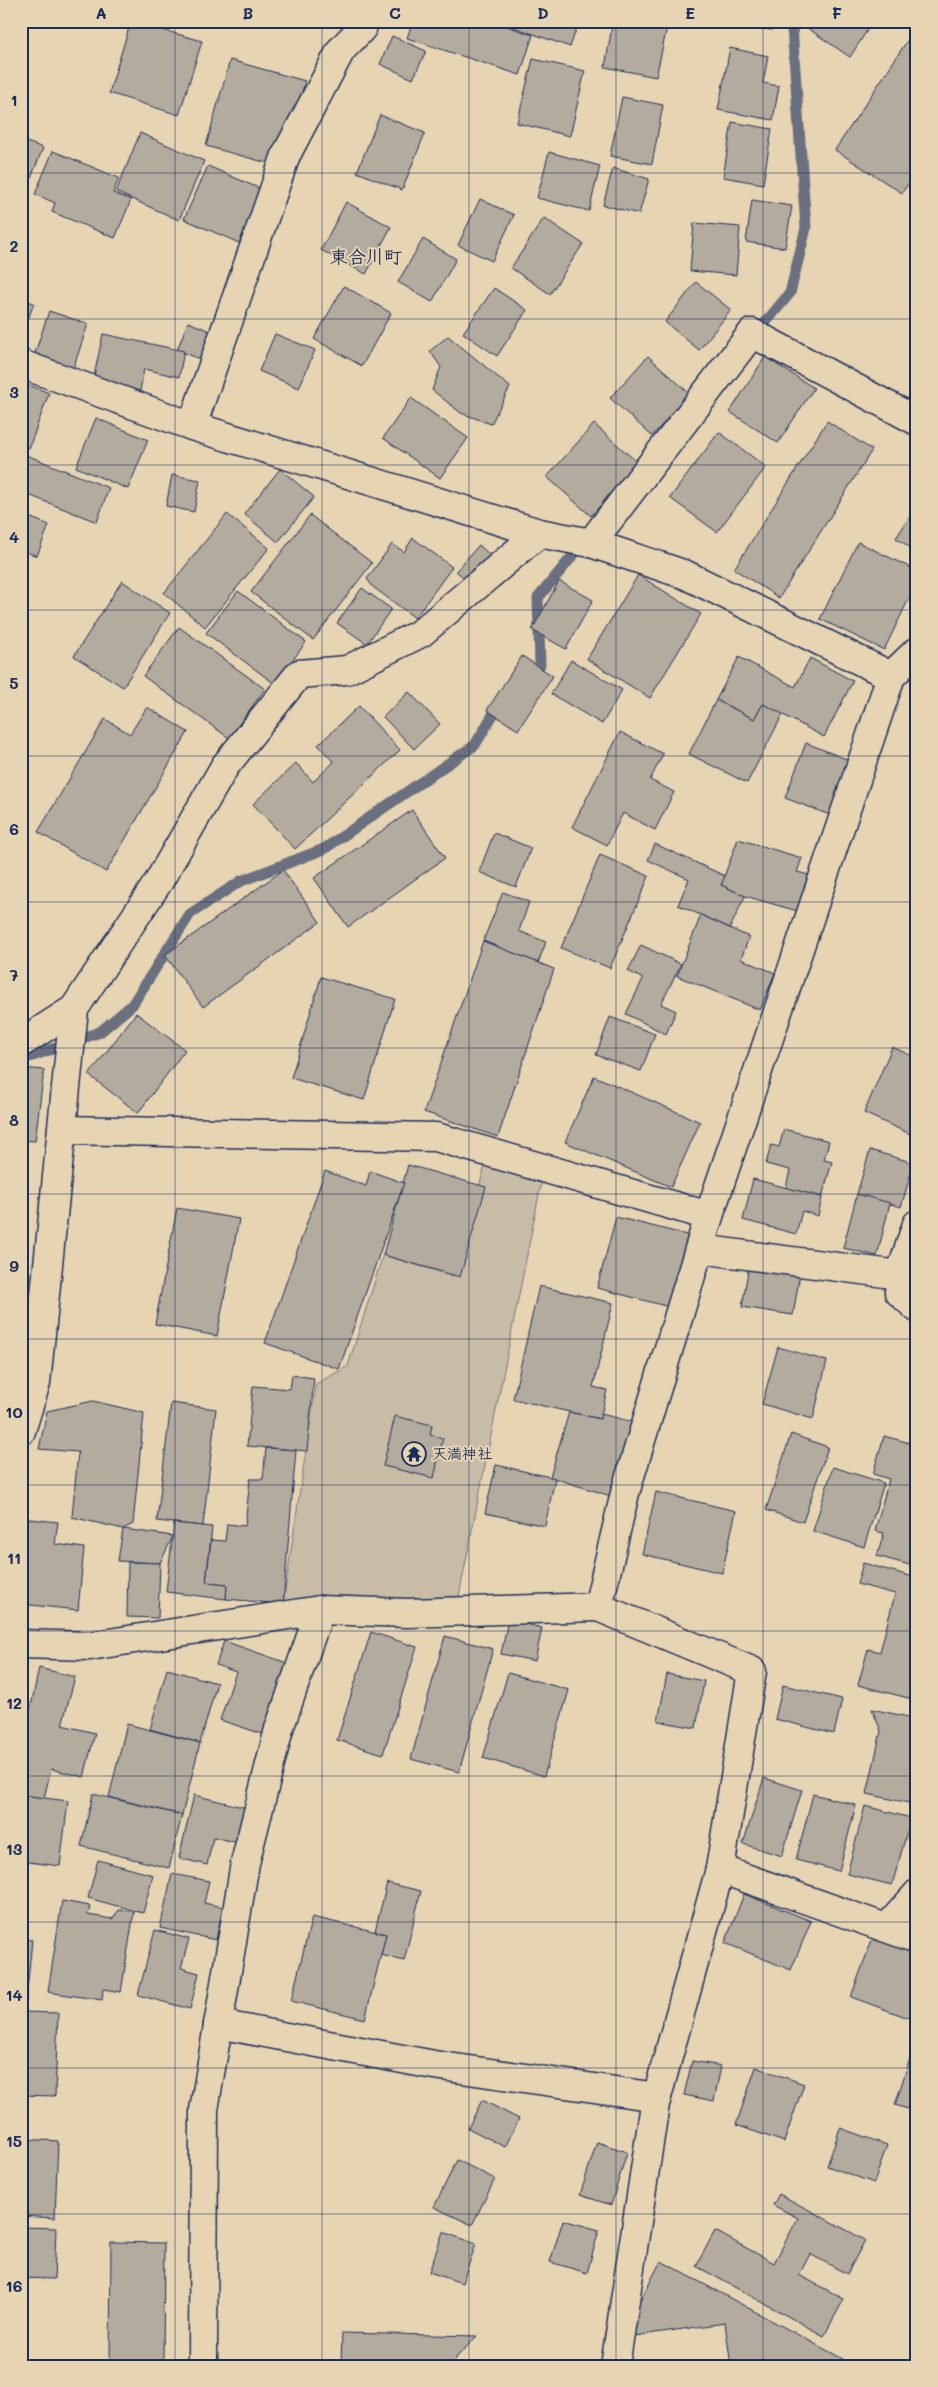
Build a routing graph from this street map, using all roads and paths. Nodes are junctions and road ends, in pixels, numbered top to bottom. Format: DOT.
graph roads {
  1 [pos="365,21"];
  2 [pos="21,364"];
  3 [pos="917,421"];
  4 [pos="192,426"];
  5 [pos="539,533"];
  6 [pos="591,543"];
  7 [pos="917,651"];
  8 [pos="891,676"];
  9 [pos="74,1009"];
  10 [pos="21,1043"];
  11 [pos="62,1130"];
  12 [pos="709,1216"];
  13 [pos="917,1224"];
  14 [pos="700,1248"];
  15 [pos="900,1276"];
  16 [pos="917,1308"];
  17 [pos="21,1431"];
  18 [pos="598,1608"];
  19 [pos="320,1610"];
  20 [pos="21,1644"];
  21 [pos="720,1869"];
  22 [pos="917,1894"];
  23 [pos="887,1928"];
  24 [pos="917,1939"];
  25 [pos="218,2024"];
  26 [pos="657,2097"];
  27 [pos="203,2366"];
  28 [pos="615,2366"];
  1 -- 4 [label="street"];
  2 -- 4 [label="street"];
  3 -- 6 [label="street"];
  4 -- 5 [label="street"];
  5 -- 6 [label="street"];
  5 -- 9 [label="street"];
  6 -- 8 [label="street"];
  7 -- 8 [label="street"];
  8 -- 12 [label="street"];
  9 -- 10 [label="street"];
  9 -- 11 [label="street"];
  11 -- 12 [label="street"];
  11 -- 17 [label="street"];
  12 -- 14 [label="street"];
  13 -- 15 [label="street"];
  14 -- 15 [label="street"];
  14 -- 18 [label="street"];
  15 -- 16 [label="street"];
  18 -- 19 [label="street"];
  18 -- 21 [label="street"];
  19 -- 20 [label="street"];
  19 -- 25 [label="street"];
  21 -- 23 [label="street"];
  21 -- 26 [label="street"];
  22 -- 23 [label="street"];
  23 -- 24 [label="street"];
  25 -- 26 [label="street"];
  25 -- 27 [label="street"];
  26 -- 28 [label="street"];
}
